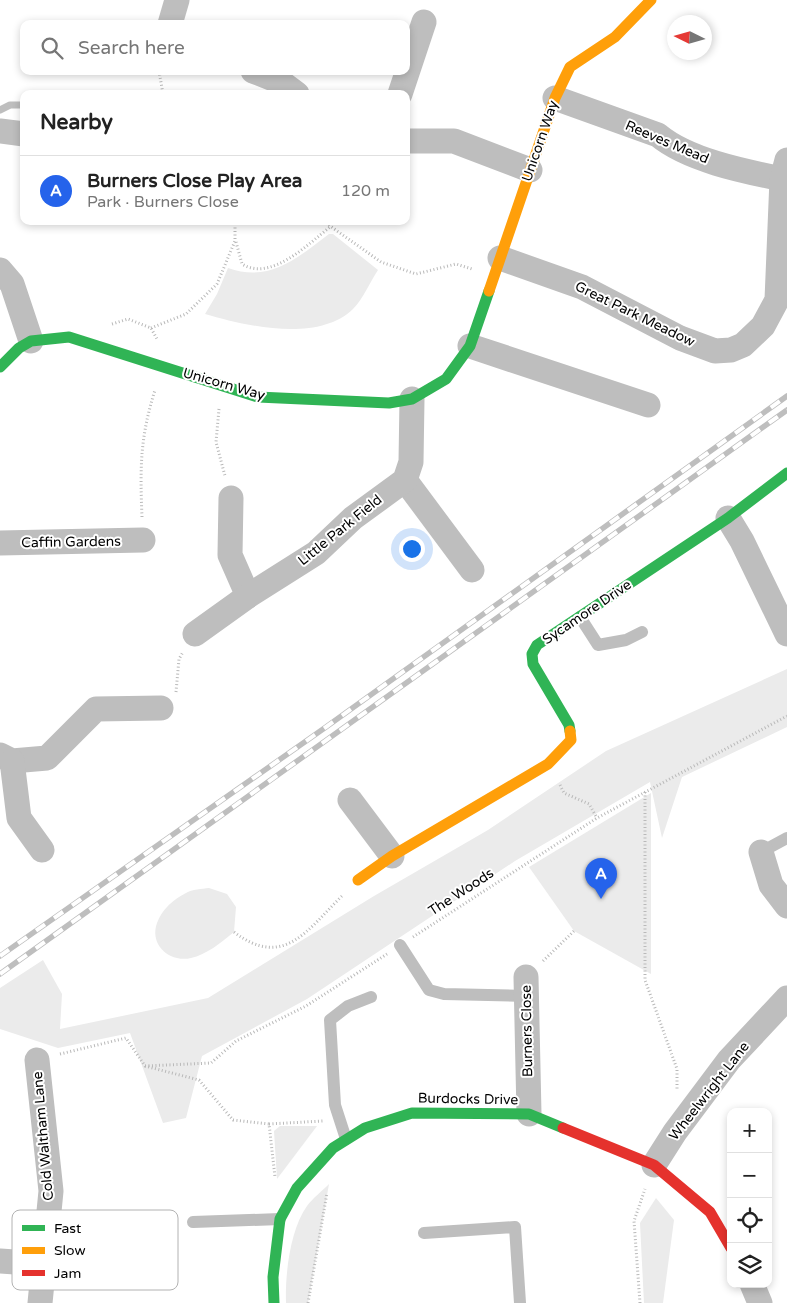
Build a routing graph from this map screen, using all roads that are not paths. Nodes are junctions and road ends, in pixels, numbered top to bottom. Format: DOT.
graph roads {
  1 [pos="177,0"];
  2 [pos="652,0"];
  3 [pos="171,20"];
  4 [pos="424,22"];
  5 [pos="410,64"];
  6 [pos="263,75"];
  7 [pos="406,75"];
  8 [pos="292,90"];
  9 [pos="401,90"];
  10 [pos="555,98"];
  11 [pos="0,131"];
  12 [pos="20,134"];
  13 [pos="410,141"];
  14 [pos="530,170"];
  15 [pos="785,173"];
  16 [pos="497,267"];
  17 [pos="0,270"];
  18 [pos="31,341"];
  19 [pos="470,346"];
  20 [pos="0,367"];
  21 [pos="412,399"];
  22 [pos="648,405"];
  23 [pos="787,473"];
  24 [pos="405,480"];
  25 [pos="230,498"];
  26 [pos="728,518"];
  27 [pos="143,540"];
  28 [pos="0,543"];
  29 [pos="472,570"];
  30 [pos="248,596"];
  31 [pos="580,617"];
  32 [pos="642,632"];
  33 [pos="195,634"];
  34 [pos="787,634"];
  35 [pos="161,708"];
  36 [pos="6,758"];
  37 [pos="350,800"];
  38 [pos="787,838"];
  39 [pos="42,850"];
  40 [pos="761,852"];
  41 [pos="392,856"];
  42 [pos="358,880"];
  43 [pos="787,906"];
  44 [pos="400,945"];
  45 [pos="526,987"];
  46 [pos="371,997"];
  47 [pos="787,998"];
  48 [pos="37,1060"];
  49 [pos="529,1114"];
  50 [pos="346,1139"];
  51 [pos="654,1165"];
  52 [pos="49,1210"];
  53 [pos="280,1219"];
  54 [pos="193,1222"];
  55 [pos="424,1232"];
  56 [pos="728,1243"];
  57 [pos="754,1288"];
  58 [pos="41,1290"];
  59 [pos="40,1303"];
  60 [pos="274,1303"];
  61 [pos="520,1303"];
  62 [pos="760,1303"];
  1 -- 3 [label="street"];
  2 -- 10 [label="street, Unicorn Way"];
  4 -- 5 [label="street"];
  6 -- 8 [label="street"];
  7 -- 9 [label="street"];
  10 -- 14 [label="street, Unicorn Way"];
  10 -- 15 [label="street, Reeves Mead"];
  11 -- 12 [label="street"];
  13 -- 14 [label="street"];
  14 -- 16 [label="street, Unicorn Way"];
  15 -- 16 [label="street, Great Park Meadow"];
  16 -- 19 [label="street, Unicorn Way"];
  17 -- 18 [label="street"];
  18 -- 20 [label="street"];
  18 -- 21 [label="street, Unicorn Way"];
  19 -- 21 [label="street, Unicorn Way"];
  19 -- 22 [label="street"];
  21 -- 24 [label="street"];
  23 -- 26 [label="street, Sycamore Drive"];
  24 -- 29 [label="street"];
  24 -- 30 [label="street, Little Park Field"];
  25 -- 30 [label="street"];
  26 -- 31 [label="street, Sycamore Drive"];
  26 -- 34 [label="street"];
  27 -- 28 [label="street, Caffin Gardens"];
  30 -- 33 [label="street, Little Park Field"];
  31 -- 32 [label="lane"];
  31 -- 41 [label="street, Sycamore Drive"];
  35 -- 36 [label="street"];
  36 -- 39 [label="street"];
  37 -- 41 [label="street"];
  38 -- 40 [label="lane"];
  40 -- 43 [label="street"];
  41 -- 42 [label="street, Sycamore Drive"];
  44 -- 45 [label="lane"];
  45 -- 49 [label="street, Burners Close"];
  46 -- 50 [label="lane"];
  47 -- 51 [label="street, Wheelwright Lane"];
  48 -- 52 [label="street, Cold Waltham Lane"];
  49 -- 50 [label="street, Burdocks Drive"];
  49 -- 51 [label="street, Burdocks Drive"];
  50 -- 53 [label="street, Burdocks Drive"];
  51 -- 56 [label="street, Burdocks Drive"];
  53 -- 54 [label="lane"];
  53 -- 60 [label="street, Burdocks Drive"];
  55 -- 61 [label="lane"];
  57 -- 62 [label="street"];
  58 -- 59 [label="street, Cold Waltham Lane"];
}
